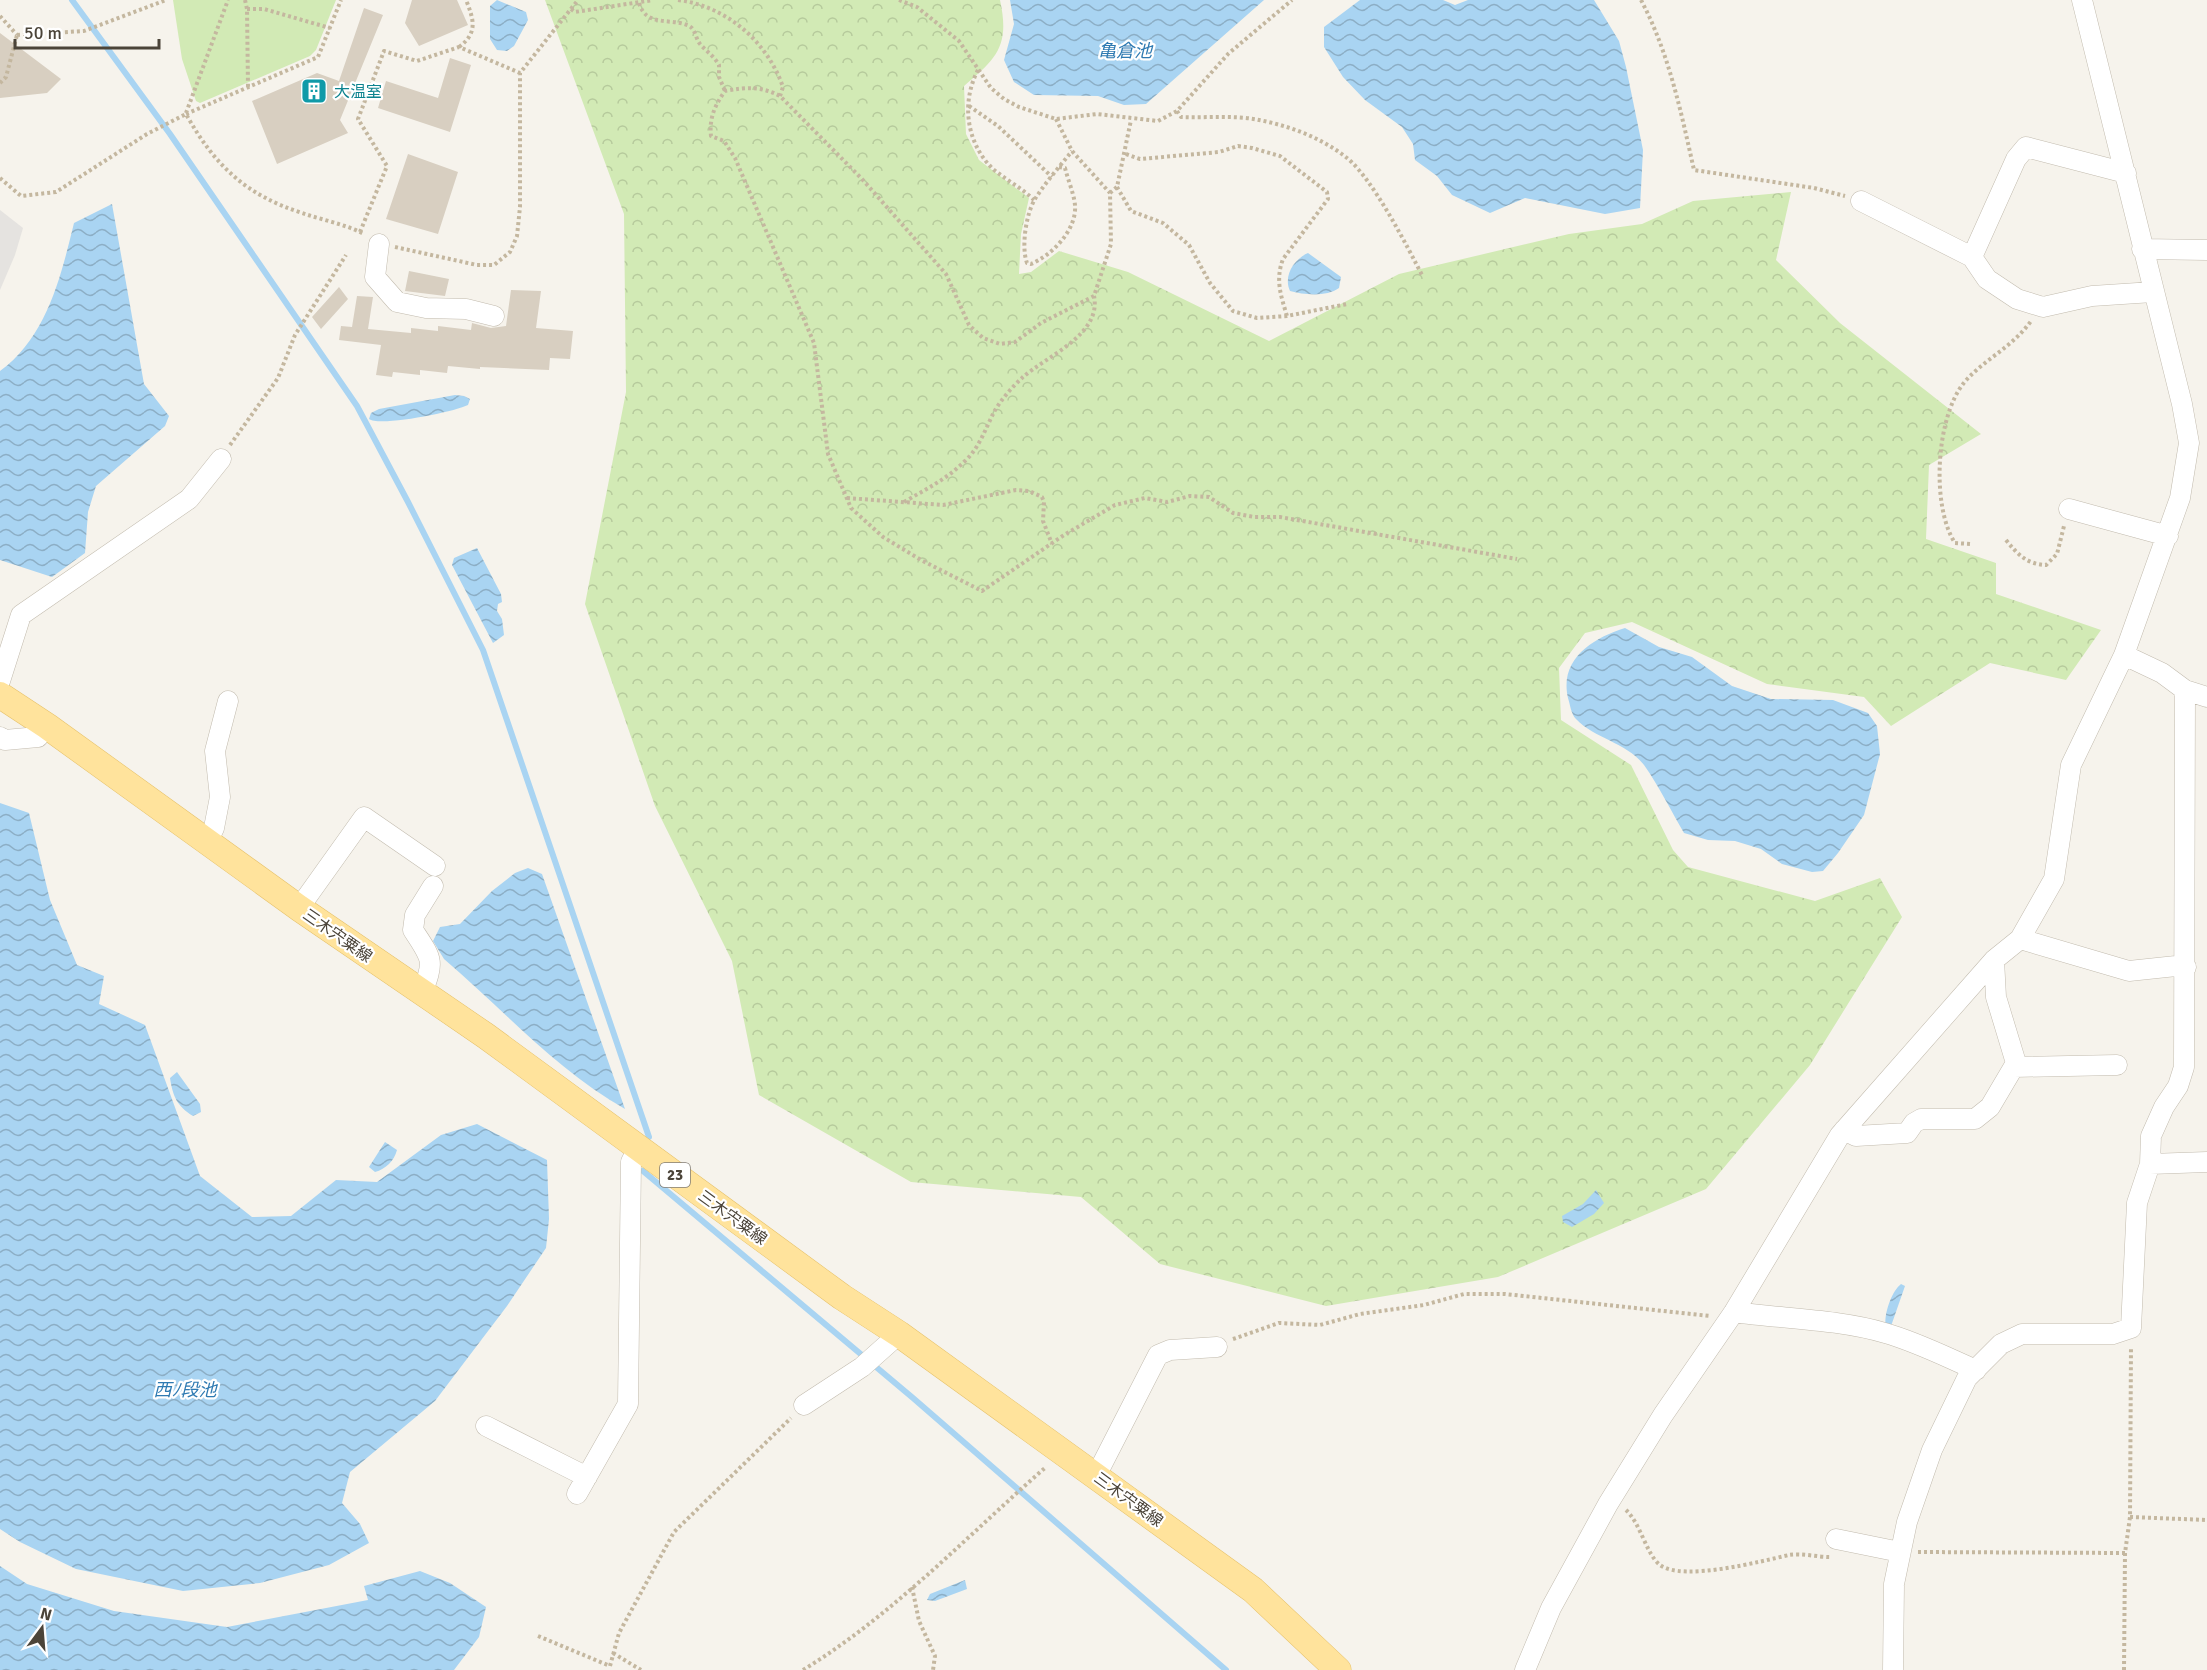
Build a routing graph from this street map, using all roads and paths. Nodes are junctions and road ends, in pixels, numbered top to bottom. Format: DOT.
graph roads {
  1 [pos="166,0"];
  2 [pos="228,0"];
  3 [pos="245,0"];
  4 [pos="341,0"];
  5 [pos="466,0"];
  6 [pos="578,0"];
  7 [pos="653,0"];
  8 [pos="678,0"];
  9 [pos="898,0"];
  10 [pos="1292,0"];
  11 [pos="1641,0"];
  12 [pos="2082,0"];
  13 [pos="639,3"];
  14 [pos="247,9"];
  15 [pos="570,9"];
  16 [pos="0,16"];
  17 [pos="330,28"];
  18 [pos="17,35"];
  19 [pos="459,47"];
  20 [pos="978,70"];
  21 [pos="520,73"];
  22 [pos="0,83"];
  23 [pos="248,87"];
  24 [pos="725,92"];
  25 [pos="780,96"];
  26 [pos="969,106"];
  27 [pos="1177,111"];
  28 [pos="186,114"];
  29 [pos="1056,120"];
  30 [pos="1131,120"];
  31 [pos="1072,151"];
  32 [pos="1126,154"];
  33 [pos="1059,166"];
  34 [pos="2126,173"];
  35 [pos="0,178"];
  36 [pos="1052,178"];
  37 [pos="1117,187"];
  38 [pos="1110,193"];
  39 [pos="1034,200"];
  40 [pos="1861,201"];
  41 [pos="360,232"];
  42 [pos="379,244"];
  43 [pos="2142,249"];
  44 [pos="2207,250"];
  45 [pos="346,255"];
  46 [pos="1972,257"];
  47 [pos="1423,277"];
  48 [pos="2153,292"];
  49 [pos="1094,296"];
  50 [pos="1347,304"];
  51 [pos="2043,307"];
  52 [pos="494,316"];
  53 [pos="1287,316"];
  54 [pos="221,459"];
  55 [pos="847,498"];
  56 [pos="904,502"];
  57 [pos="2069,509"];
  58 [pos="2168,536"];
  59 [pos="2006,540"];
  60 [pos="1052,544"];
  61 [pos="1970,544"];
  62 [pos="1517,559"];
  63 [pos="2124,655"];
  64 [pos="0,681"];
  65 [pos="2185,690"];
  66 [pos="0,695"];
  67 [pos="2207,697"];
  68 [pos="228,701"];
  69 [pos="47,726"];
  70 [pos="0,737"];
  71 [pos="207,842"];
  72 [pos="435,866"];
  73 [pos="433,886"];
  74 [pos="299,908"];
  75 [pos="2020,939"];
  76 [pos="1994,960"];
  77 [pos="2186,968"];
  78 [pos="422,993"];
  79 [pos="2117,1065"];
  80 [pos="2014,1067"];
  81 [pos="1844,1130"];
  82 [pos="638,1148"];
  83 [pos="2207,1162"];
  84 [pos="2150,1164"];
  85 [pos="1730,1317"];
  86 [pos="2131,1328"];
  87 [pos="899,1334"];
  88 [pos="1217,1347"];
  89 [pos="1976,1370"];
  90 [pos="804,1405"];
  91 [pos="486,1426"];
  92 [pos="1060,1449"];
  93 [pos="1096,1476"];
  94 [pos="1610,1500"];
  95 [pos="2130,1516"];
  96 [pos="2207,1520"];
  97 [pos="1835,1548"];
  98 [pos="1900,1552"];
  99 [pos="2125,1553"];
  100 [pos="912,1587"];
  101 [pos="538,1636"];
  102 [pos="613,1653"];
  103 [pos="641,1670"];
  104 [pos="803,1670"];
  105 [pos="933,1670"];
  106 [pos="1338,1670"];
  107 [pos="1525,1670"];
  108 [pos="1893,1670"];
  109 [pos="2124,1670"];
  1 -- 18 [label="path"];
  2 -- 28 [label="path"];
  3 -- 14 [label="path"];
  4 -- 17 [label="path"];
  5 -- 19 [label="path"];
  6 -- 15 [label="path"];
  7 -- 13 [label="path"];
  8 -- 25 [label="path"];
  9 -- 20 [label="path"];
  10 -- 27 [label="path"];
  11 -- 40 [label="path"];
  12 -- 34 [label="street"];
  13 -- 15 [label="path"];
  13 -- 24 [label="path"];
  14 -- 17 [label="path"];
  14 -- 23 [label="path"];
  15 -- 21 [label="path"];
  16 -- 18 [label="path"];
  17 -- 23 [label="path"];
  18 -- 22 [label="path"];
  19 -- 21 [label="path"];
  19 -- 41 [label="path"];
  20 -- 26 [label="path"];
  20 -- 29 [label="path"];
  21 -- 42 [label="path"];
  23 -- 28 [label="path"];
  24 -- 25 [label="path"];
  24 -- 55 [label="path"];
  25 -- 49 [label="path"];
  26 -- 36 [label="path"];
  26 -- 39 [label="path"];
  27 -- 30 [label="path"];
  27 -- 47 [label="path"];
  28 -- 35 [label="path"];
  28 -- 41 [label="path"];
  29 -- 30 [label="path"];
  29 -- 31 [label="path"];
  30 -- 32 [label="path"];
  31 -- 33 [label="path"];
  31 -- 38 [label="path"];
  32 -- 37 [label="path"];
  32 -- 53 [label="path"];
  33 -- 36 [label="path"];
  33 -- 39 [label="path"];
  34 -- 43 [label="street"];
  34 -- 46 [label="street"];
  36 -- 39 [label="path"];
  37 -- 38 [label="path"];
  37 -- 53 [label="path"];
  38 -- 49 [label="path"];
  40 -- 46 [label="street"];
  41 -- 42 [label="path"];
  42 -- 52 [label="street"];
  43 -- 44 [label="street"];
  43 -- 48 [label="street"];
  45 -- 54 [label="path"];
  46 -- 51 [label="street"];
  48 -- 51 [label="street"];
  48 -- 58 [label="street"];
  49 -- 56 [label="path"];
  50 -- 53 [label="path"];
  51 -- 61 [label="path"];
  54 -- 64 [label="street"];
  55 -- 56 [label="path"];
  55 -- 60 [label="path"];
  56 -- 60 [label="path"];
  57 -- 58 [label="street"];
  57 -- 59 [label="path"];
  58 -- 63 [label="street"];
  60 -- 62 [label="path"];
  63 -- 65 [label="street"];
  63 -- 75 [label="street"];
  65 -- 67 [label="street"];
  65 -- 77 [label="street"];
  66 -- 69 [label="main road, 三木宍粟線 / 23"];
  68 -- 71 [label="street"];
  69 -- 70 [label="street"];
  69 -- 71 [label="main road, 三木宍粟線 / 23"];
  71 -- 74 [label="main road, 三木宍粟線 / 23"];
  72 -- 74 [label="street"];
  73 -- 78 [label="street"];
  74 -- 78 [label="main road, 三木宍粟線 / 23"];
  75 -- 76 [label="street"];
  75 -- 77 [label="street"];
  76 -- 80 [label="street"];
  76 -- 81 [label="street"];
  77 -- 84 [label="street"];
  78 -- 82 [label="main road, 三木宍粟線 / 23"];
  79 -- 80 [label="street"];
  80 -- 81 [label="street"];
  81 -- 85 [label="street"];
  82 -- 87 [label="main road, 三木宍粟線 / 23"];
  82 -- 91 [label="street"];
  83 -- 84 [label="street"];
  84 -- 86 [label="street"];
  85 -- 88 [label="path"];
  85 -- 89 [label="street"];
  85 -- 94 [label="street"];
  86 -- 89 [label="street"];
  86 -- 95 [label="path"];
  87 -- 90 [label="street"];
  87 -- 92 [label="main road, 三木宍粟線 / 23"];
  88 -- 93 [label="street"];
  89 -- 98 [label="street"];
  90 -- 102 [label="path"];
  92 -- 93 [label="main road, 三木宍粟線 / 23"];
  92 -- 100 [label="path"];
  93 -- 106 [label="main road, 三木宍粟線 / 23"];
  94 -- 97 [label="path"];
  94 -- 107 [label="street"];
  95 -- 96 [label="path"];
  95 -- 99 [label="path"];
  97 -- 98 [label="street"];
  98 -- 99 [label="path"];
  98 -- 108 [label="street"];
  99 -- 109 [label="path"];
  100 -- 104 [label="path"];
  100 -- 105 [label="path"];
  101 -- 102 [label="path"];
  102 -- 103 [label="path"];
}
